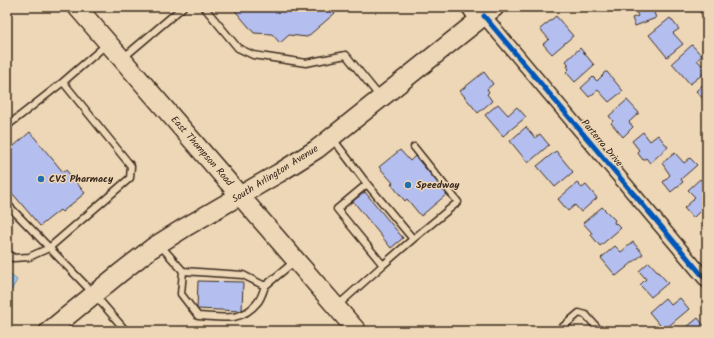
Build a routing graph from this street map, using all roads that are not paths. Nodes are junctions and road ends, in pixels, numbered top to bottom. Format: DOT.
graph roads {
  1 [pos="77,7"];
  2 [pos="183,7"];
  3 [pos="204,7"];
  4 [pos="481,13"];
  5 [pos="109,43"];
  6 [pos="122,59"];
  7 [pos="63,82"];
  8 [pos="381,98"];
  9 [pos="7,126"];
  10 [pos="331,138"];
  11 [pos="414,147"];
  12 [pos="367,184"];
  13 [pos="241,196"];
  14 [pos="7,204"];
  15 [pos="413,239"];
  16 [pos="159,244"];
  17 [pos="49,248"];
  18 [pos="7,252"];
  19 [pos="296,260"];
  20 [pos="382,265"];
  21 [pos="183,271"];
  22 [pos="707,281"];
  23 [pos="265,286"];
  24 [pos="94,294"];
  25 [pos="336,307"];
  26 [pos="352,328"];
  27 [pos="49,331"];
  28 [pos="126,331"];
  29 [pos="558,331"];
  30 [pos="600,331"];
  1 -- 5 [label="main road, East Thompson Road"];
  2 -- 6 [label="lane"];
  3 -- 8 [label="lane"];
  4 -- 8 [label="main road, South Arlington Avenue"];
  4 -- 22 [label="street, Parterra Drive"];
  5 -- 6 [label="main road, East Thompson Road"];
  5 -- 7 [label="lane"];
  6 -- 13 [label="main road, East Thompson Road"];
  7 -- 9 [label="lane"];
  7 -- 17 [label="lane"];
  8 -- 10 [label="main road, South Arlington Avenue"];
  10 -- 12 [label="lane"];
  10 -- 13 [label="main road, South Arlington Avenue"];
  11 -- 15 [label="lane"];
  12 -- 15 [label="lane"];
  12 -- 20 [label="lane"];
  13 -- 16 [label="main road, South Arlington Avenue"];
  13 -- 19 [label="main road, East Thompson Road"];
  14 -- 17 [label="lane"];
  15 -- 20 [label="lane"];
  16 -- 21 [label="lane"];
  16 -- 24 [label="main road, South Arlington Avenue"];
  17 -- 18 [label="lane"];
  17 -- 24 [label="lane"];
  19 -- 23 [label="lane"];
  19 -- 25 [label="main road, East Thompson Road"];
  20 -- 25 [label="lane"];
  21 -- 23 [label="lane"];
  21 -- 23 [label="lane"];
  24 -- 27 [label="main road, South Arlington Avenue"];
  24 -- 28 [label="lane"];
  25 -- 26 [label="main road, East Thompson Road"];
  29 -- 30 [label="lane"];
}
